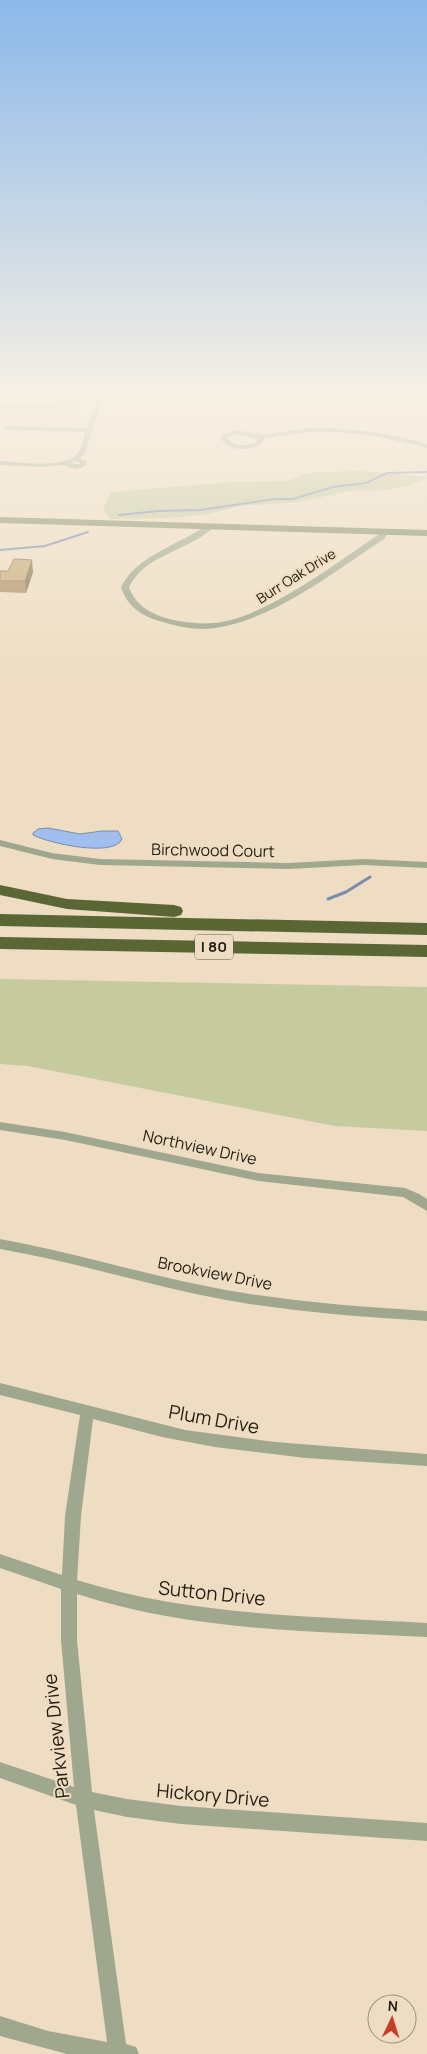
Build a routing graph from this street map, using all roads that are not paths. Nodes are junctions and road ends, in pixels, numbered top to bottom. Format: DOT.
graph roads {
  1 [pos="0,520"];
  2 [pos="210,527"];
  3 [pos="385,532"];
  4 [pos="427,533"];
  5 [pos="0,843"];
  6 [pos="427,865"];
  7 [pos="0,890"];
  8 [pos="0,920"];
  9 [pos="421,929"];
  10 [pos="0,943"];
  11 [pos="109,945"];
  12 [pos="427,951"];
  13 [pos="0,952"];
  14 [pos="0,1126"];
  15 [pos="427,1206"];
  16 [pos="0,1244"];
  17 [pos="427,1316"];
  18 [pos="0,1389"];
  19 [pos="87,1413"];
  20 [pos="427,1460"];
  21 [pos="0,1561"];
  22 [pos="69,1584"];
  23 [pos="427,1630"];
  24 [pos="0,1770"];
  25 [pos="84,1799"];
  26 [pos="427,1832"];
  27 [pos="0,2026"];
  28 [pos="122,2054"];
  1 -- 2 [label="street"];
  2 -- 3 [label="street"];
  2 -- 3 [label="street, Burr Oak Drive"];
  3 -- 4 [label="street"];
  5 -- 6 [label="street, Birchwood Court"];
  7 -- 9 [label="highway"];
  8 -- 9 [label="highway, I 80"];
  10 -- 11 [label="highway, I 80"];
  11 -- 12 [label="highway, I 80"];
  11 -- 13 [label="highway"];
  14 -- 15 [label="street, Northview Drive"];
  16 -- 17 [label="street, Brookview Drive"];
  18 -- 19 [label="street, Plum Drive"];
  19 -- 20 [label="street, Plum Drive"];
  19 -- 22 [label="street, Parkview Drive"];
  21 -- 22 [label="street, Sutton Drive"];
  22 -- 23 [label="street, Sutton Drive"];
  22 -- 25 [label="street, Parkview Drive"];
  24 -- 25 [label="street, Hickory Drive"];
  25 -- 26 [label="street, Hickory Drive"];
  25 -- 28 [label="street, Parkview Drive"];
  27 -- 28 [label="street"];
}
